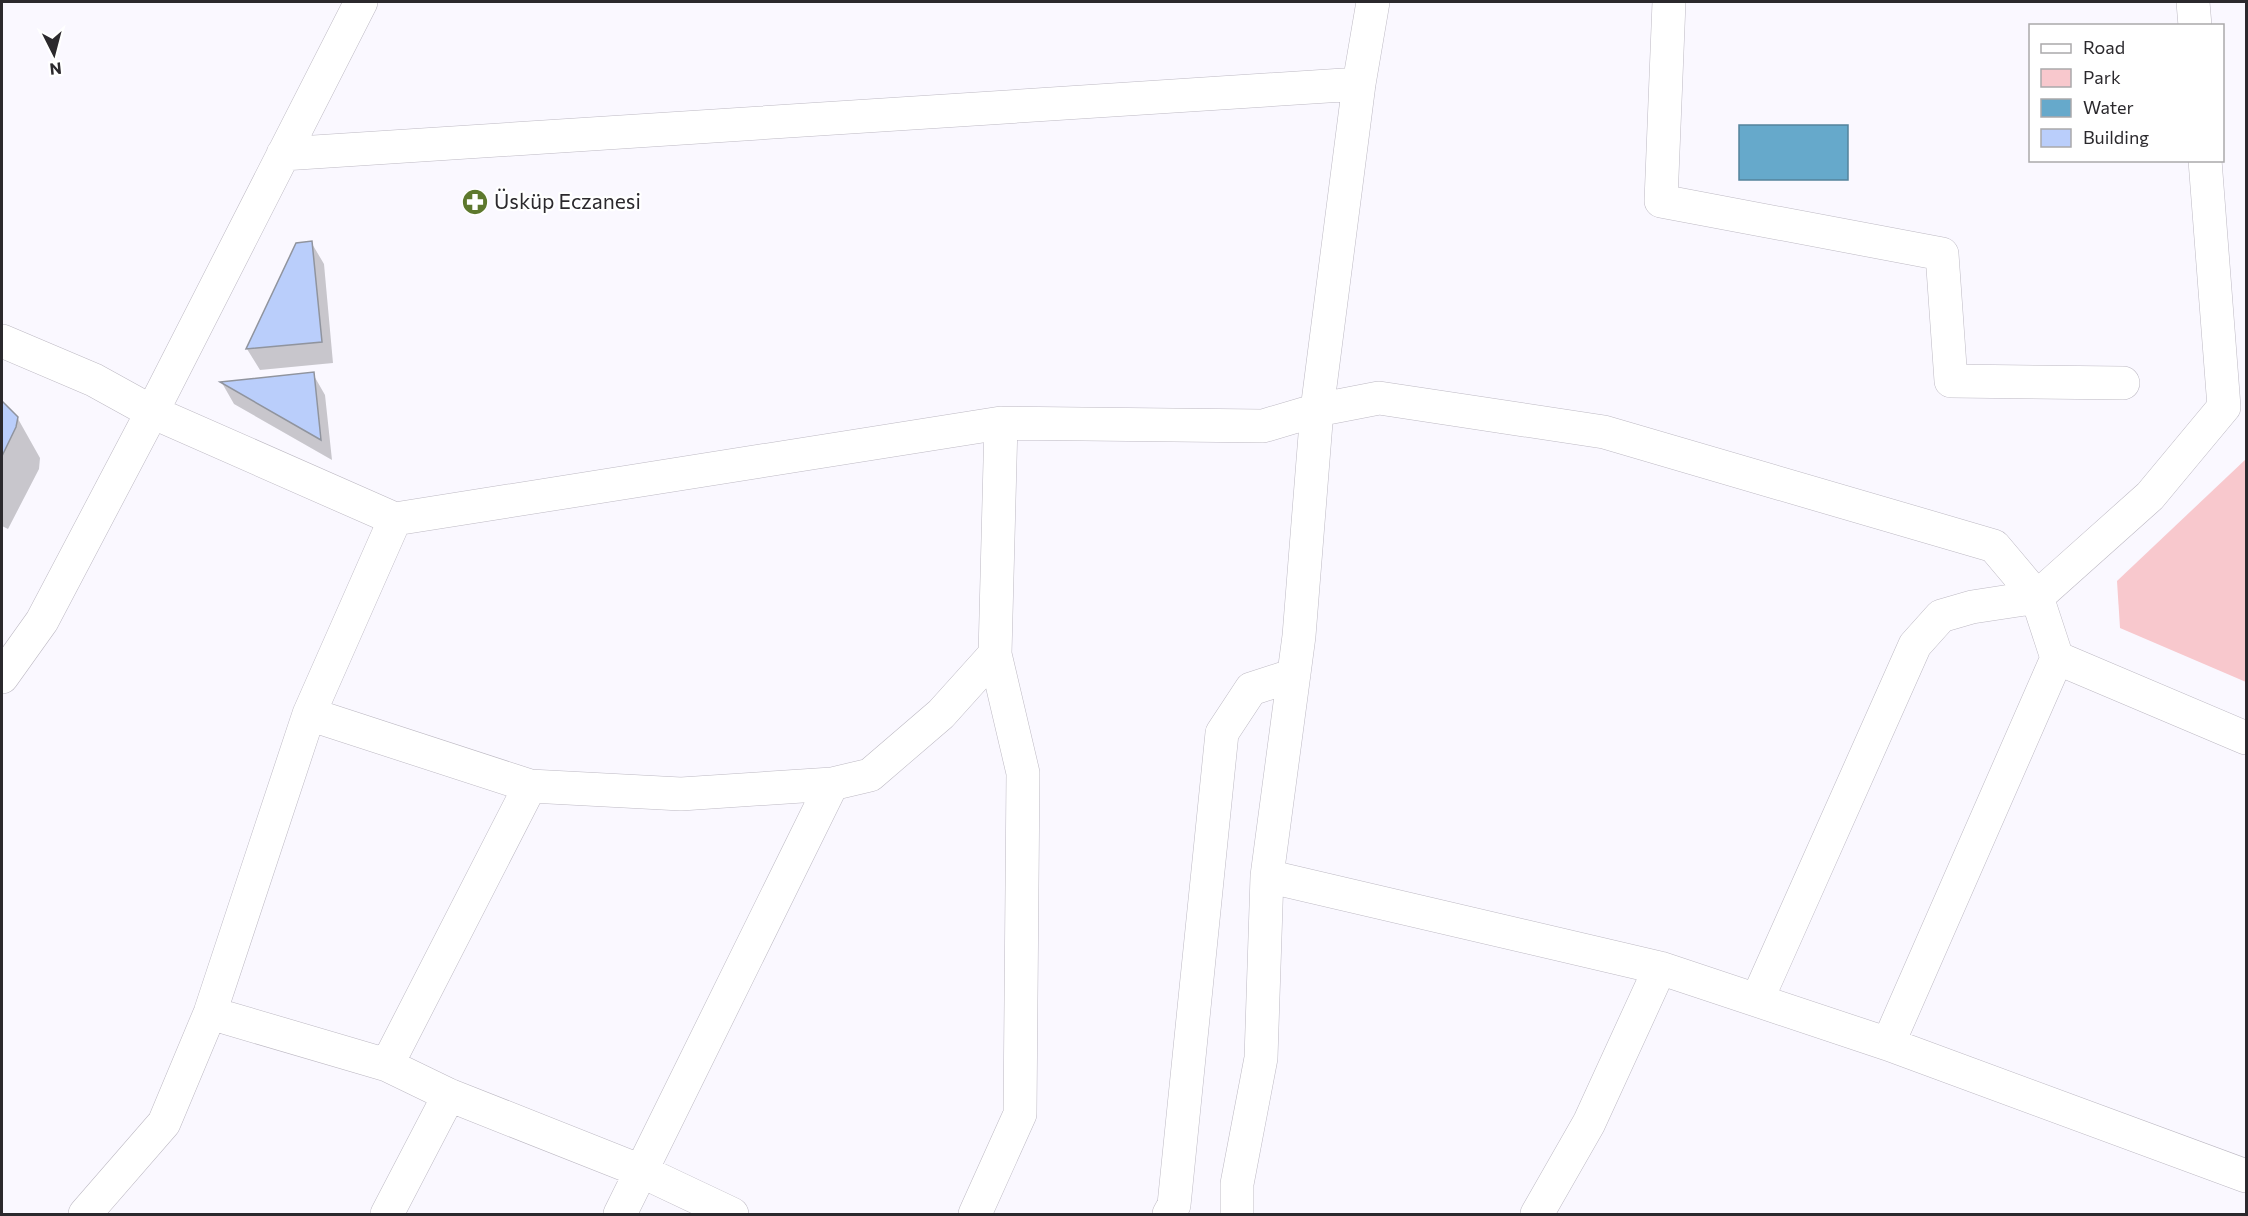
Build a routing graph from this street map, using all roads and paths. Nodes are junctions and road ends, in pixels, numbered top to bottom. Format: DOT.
graph roads {
  1 [pos="361,2"];
  2 [pos="1373,2"];
  3 [pos="1669,2"];
  4 [pos="2193,2"];
  5 [pos="2194,24"];
  6 [pos="1359,84"];
  7 [pos="283,154"];
  8 [pos="2205,162"];
  9 [pos="2,341"];
  10 [pos="2123,383"];
  11 [pos="1317,410"];
  12 [pos="152,412"];
  13 [pos="1001,423"];
  14 [pos="395,519"];
  15 [pos="2037,597"];
  16 [pos="995,654"];
  17 [pos="2056,658"];
  18 [pos="1294,675"];
  19 [pos="2,677"];
  20 [pos="309,714"];
  21 [pos="2247,738"];
  22 [pos="832,784"];
  23 [pos="530,786"];
  24 [pos="1267,876"];
  25 [pos="1660,968"];
  26 [pos="1757,1000"];
  27 [pos="210,1013"];
  28 [pos="1888,1044"];
  29 [pos="387,1065"];
  30 [pos="449,1095"];
  31 [pos="641,1171"];
  32 [pos="2247,1176"];
  33 [pos="85,1215"];
  34 [pos="387,1215"];
  35 [pos="620,1215"];
  36 [pos="732,1215"];
  37 [pos="975,1215"];
  38 [pos="1169,1215"];
  39 [pos="1237,1215"];
  40 [pos="1537,1215"];
  1 -- 7 [label="street"];
  2 -- 6 [label="street"];
  3 -- 10 [label="street"];
  4 -- 5 [label="street"];
  6 -- 7 [label="street"];
  6 -- 11 [label="street"];
  7 -- 12 [label="street"];
  8 -- 15 [label="street"];
  9 -- 12 [label="street"];
  11 -- 13 [label="street"];
  11 -- 15 [label="street"];
  11 -- 18 [label="street"];
  12 -- 14 [label="street"];
  12 -- 19 [label="street"];
  13 -- 14 [label="street"];
  13 -- 16 [label="street"];
  14 -- 20 [label="street"];
  15 -- 17 [label="street"];
  15 -- 26 [label="street"];
  16 -- 22 [label="street"];
  16 -- 37 [label="street"];
  17 -- 21 [label="street"];
  17 -- 28 [label="street"];
  18 -- 24 [label="street"];
  18 -- 38 [label="street"];
  20 -- 23 [label="street"];
  20 -- 27 [label="street"];
  22 -- 23 [label="street"];
  22 -- 31 [label="street"];
  23 -- 29 [label="street"];
  24 -- 25 [label="street"];
  24 -- 39 [label="street"];
  25 -- 26 [label="street"];
  25 -- 40 [label="street"];
  26 -- 28 [label="street"];
  27 -- 29 [label="street"];
  27 -- 33 [label="street"];
  28 -- 32 [label="street"];
  29 -- 30 [label="street"];
  30 -- 31 [label="street"];
  30 -- 34 [label="street"];
  31 -- 35 [label="street"];
  31 -- 36 [label="street"];
}
